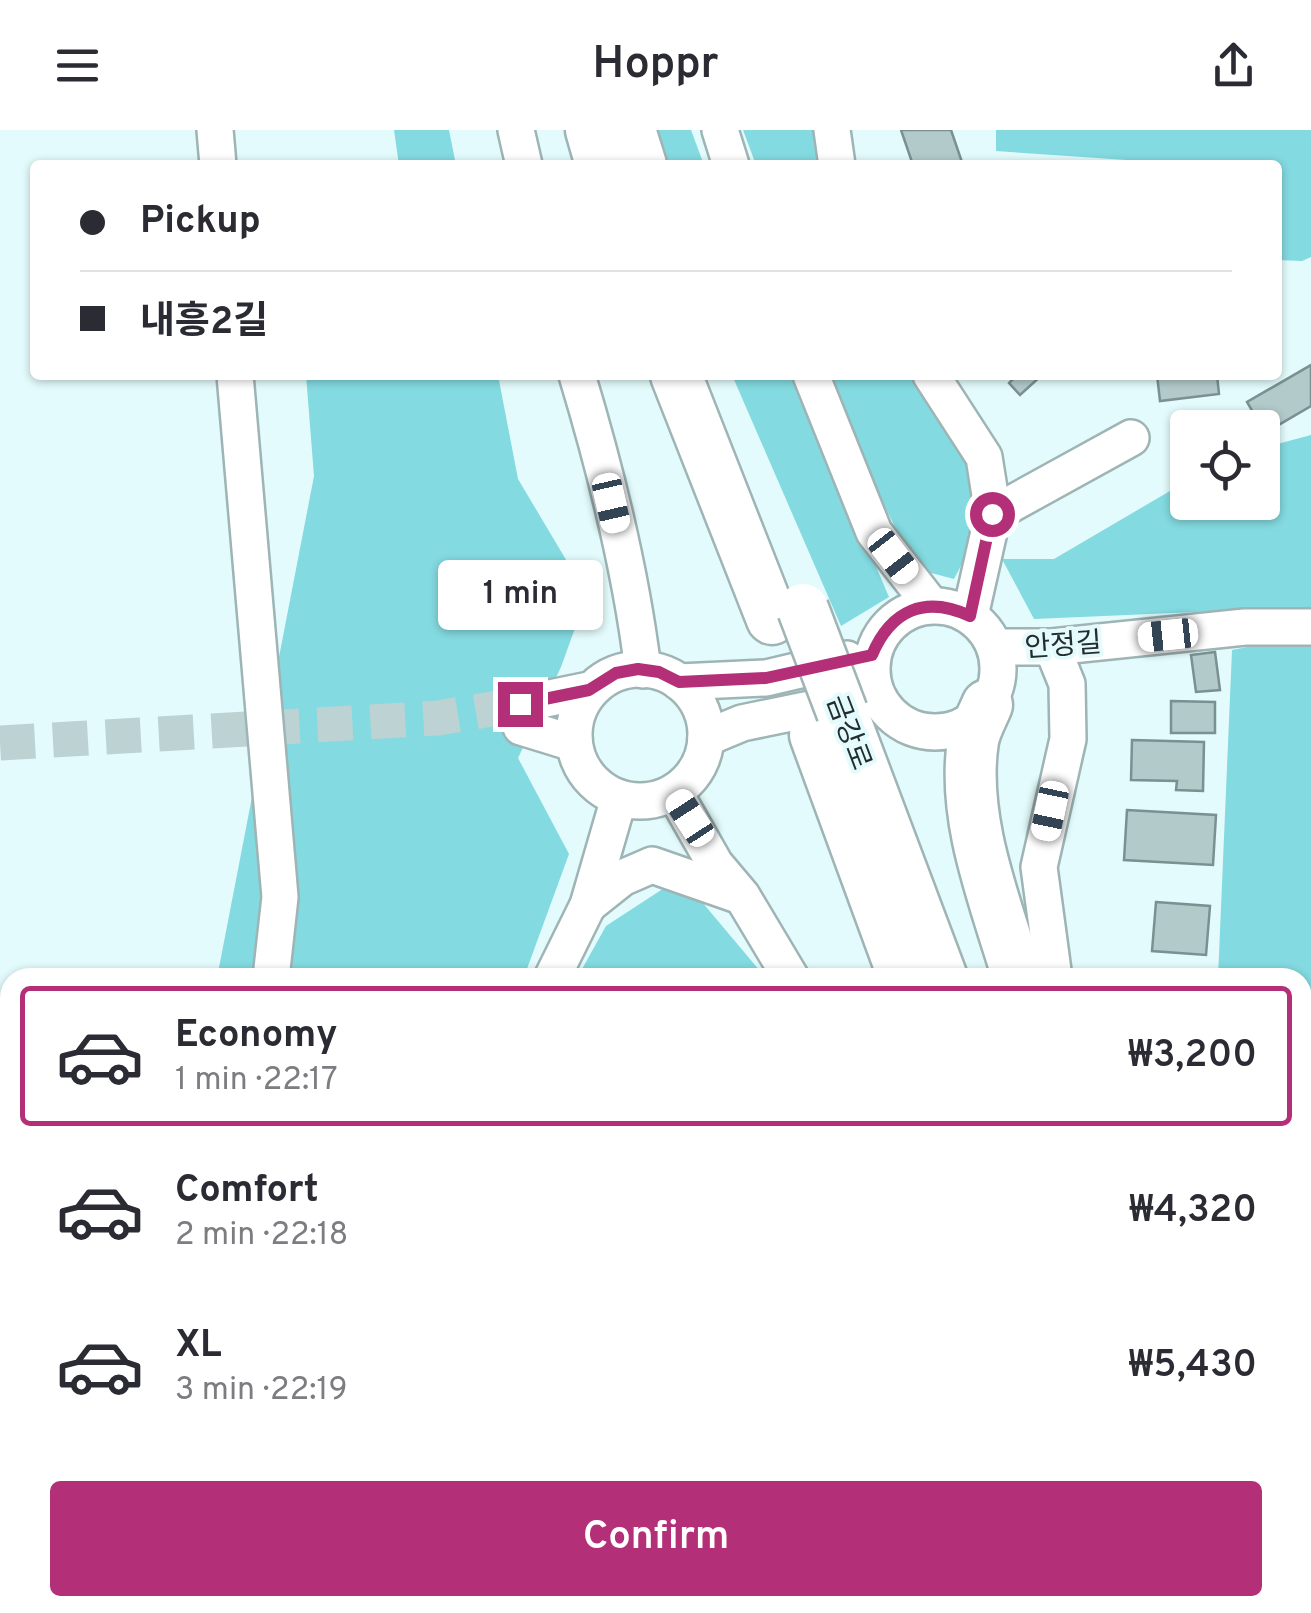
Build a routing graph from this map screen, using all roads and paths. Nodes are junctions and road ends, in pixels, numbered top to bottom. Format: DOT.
graph roads {
  1 [pos="214,130"];
  2 [pos="516,130"];
  3 [pos="591,130"];
  4 [pos="630,130"];
  5 [pos="720,130"];
  6 [pos="832,130"];
  7 [pos="217,160"];
  8 [pos="523,160"];
  9 [pos="600,160"];
  10 [pos="639,160"];
  11 [pos="729,160"];
  12 [pos="836,160"];
  13 [pos="235,380"];
  14 [pos="579,380"];
  15 [pos="678,380"];
  16 [pos="714,380"];
  17 [pos="813,380"];
  18 [pos="934,380"];
  19 [pos="1131,438"];
  20 [pos="992,514"];
  21 [pos="931,606"];
  22 [pos="788,614"];
  23 [pos="970,616"];
  24 [pos="1311,628"];
  25 [pos="995,647"];
  26 [pos="1052,648"];
  27 [pos="872,655"];
  28 [pos="642,670"];
  29 [pos="679,682"];
  30 [pos="589,690"];
  31 [pos="988,705"];
  32 [pos="843,710"];
  33 [pos="706,738"];
  34 [pos="573,743"];
  35 [pos="674,792"];
  36 [pos="618,798"];
  37 [pos="742,896"];
  38 [pos="588,905"];
  39 [pos="272,968"];
  40 [pos="557,968"];
  41 [pos="785,968"];
  42 [pos="902,968"];
  43 [pos="938,968"];
  44 [pos="1015,968"];
  45 [pos="1053,968"];
  1 -- 7 [label="street"];
  2 -- 8 [label="street"];
  3 -- 9 [label="highway"];
  4 -- 10 [label="highway"];
  5 -- 11 [label="street"];
  6 -- 12 [label="street"];
  13 -- 39 [label="street"];
  14 -- 28 [label="street"];
  15 -- 22 [label="highway, 금강로"];
  16 -- 22 [label="highway, 금강로"];
  17 -- 21 [label="street"];
  18 -- 20 [label="street"];
  19 -- 20 [label="street"];
  20 -- 23 [label="street"];
  21 -- 23 [label="street"];
  21 -- 27 [label="street"];
  22 -- 32 [label="highway, 금강로, bridge"];
  23 -- 25 [label="street"];
  24 -- 26 [label="street, 안정길"];
  25 -- 26 [label="street, 안정길"];
  25 -- 31 [label="street"];
  26 -- 45 [label="street"];
  27 -- 29 [label="street"];
  27 -- 32 [label="street"];
  28 -- 29 [label="street"];
  28 -- 30 [label="street"];
  29 -- 33 [label="street"];
  30 -- 34 [label="street"];
  30 -- 34 [label="street"];
  31 -- 32 [label="street"];
  31 -- 44 [label="highway"];
  32 -- 33 [label="street"];
  32 -- 42 [label="highway, 금강로"];
  32 -- 43 [label="highway, 금강로"];
  33 -- 35 [label="street"];
  34 -- 36 [label="street"];
  35 -- 36 [label="street"];
  35 -- 37 [label="street"];
  36 -- 38 [label="street"];
  37 -- 38 [label="street"];
  37 -- 41 [label="street"];
  38 -- 40 [label="street"];
}
